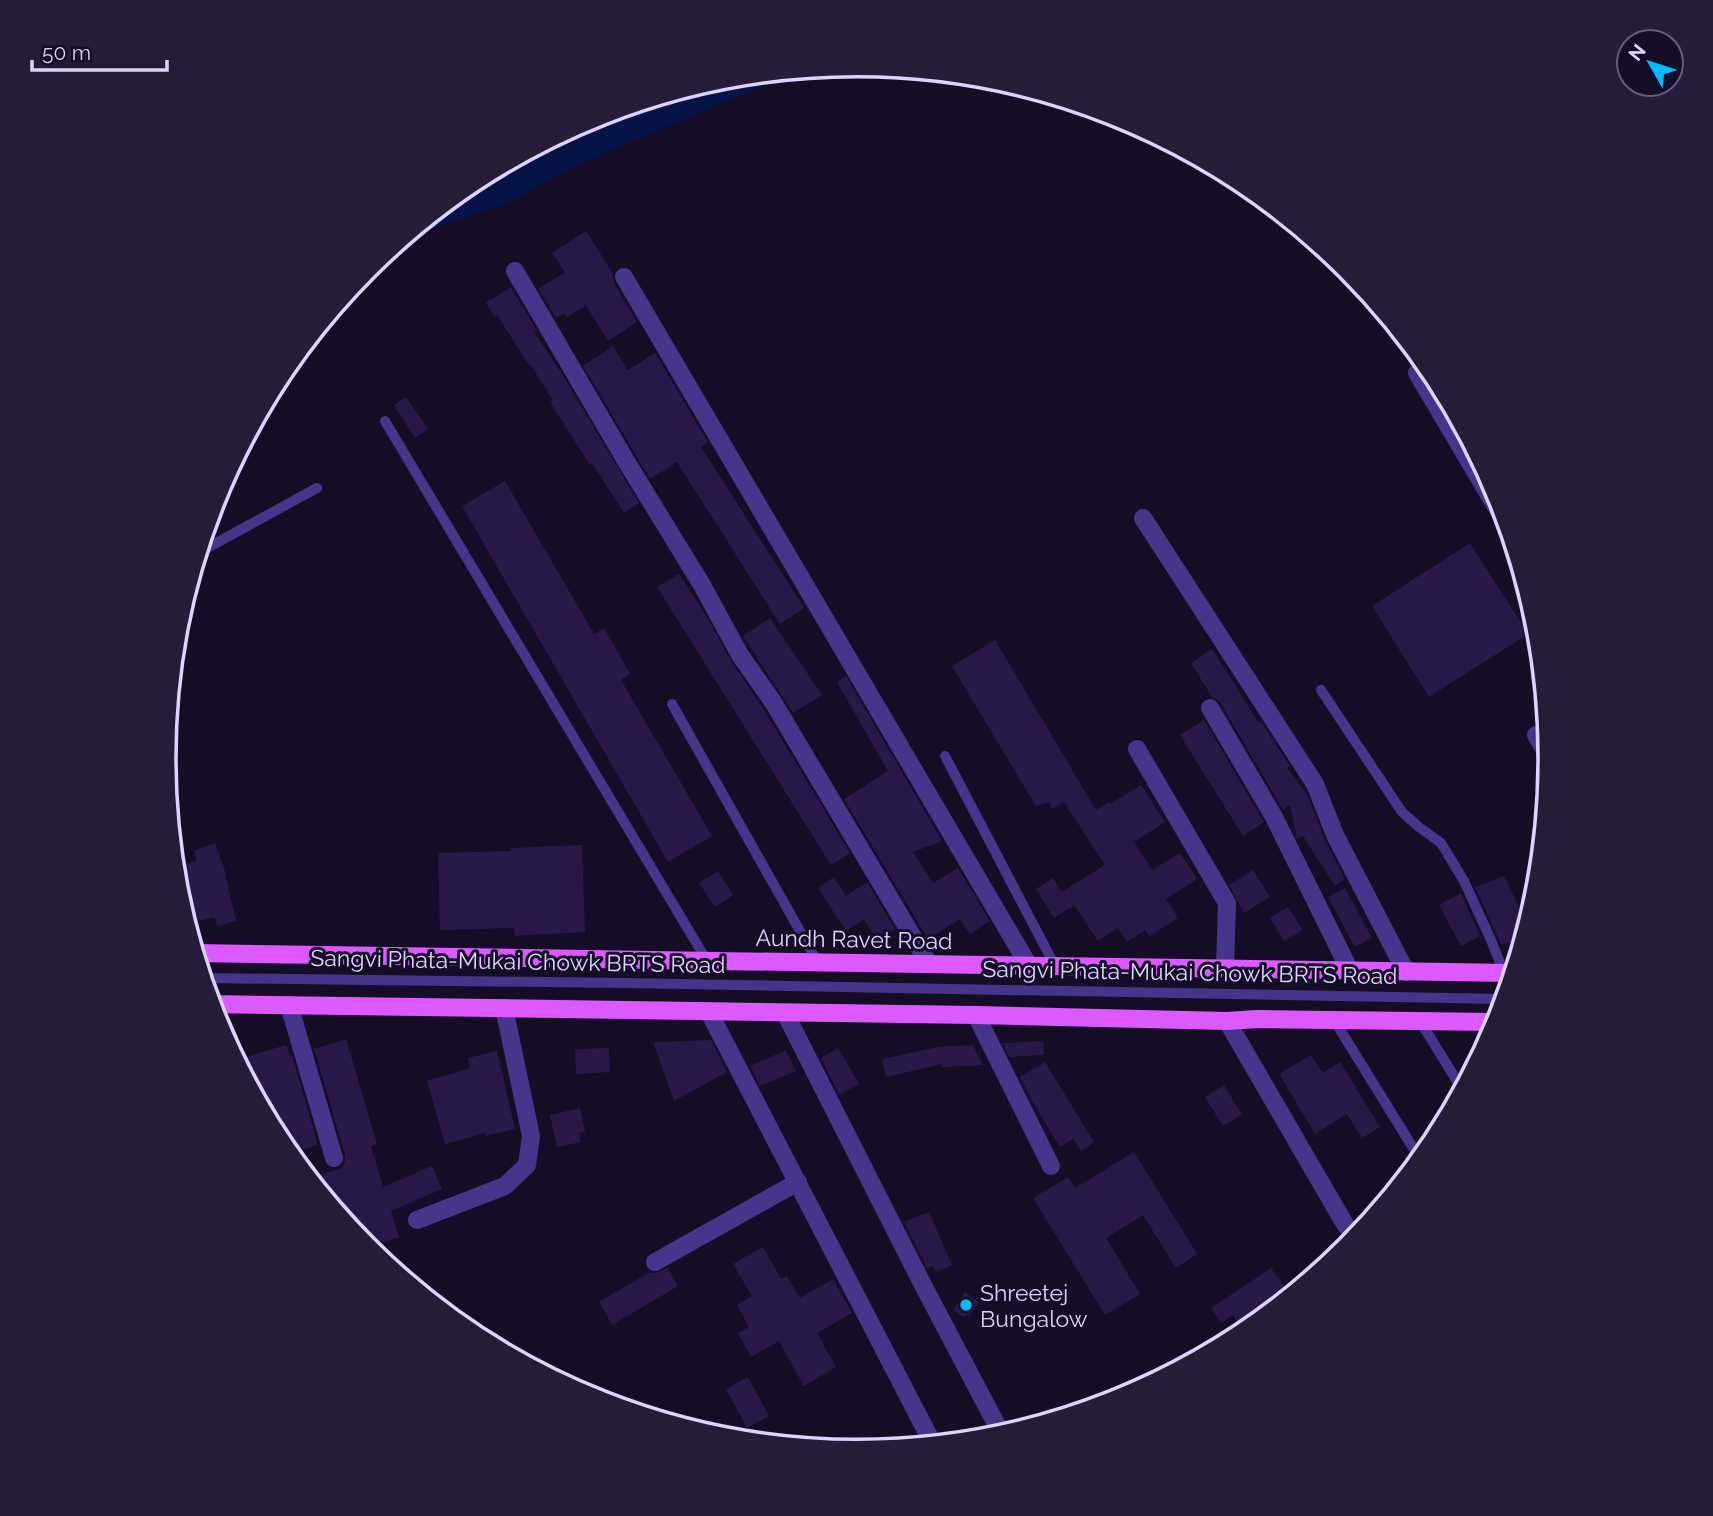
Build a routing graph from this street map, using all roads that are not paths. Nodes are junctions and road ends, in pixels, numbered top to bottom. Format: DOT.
graph roads {
  1 [pos="515,271"];
  2 [pos="624,277"];
  3 [pos="1417,373"];
  4 [pos="385,421"];
  5 [pos="1468,459"];
  6 [pos="317,488"];
  7 [pos="1143,517"];
  8 [pos="210,547"];
  9 [pos="1321,690"];
  10 [pos="672,704"];
  11 [pos="1210,708"];
  12 [pos="1137,749"];
  13 [pos="945,755"];
  14 [pos="205,953"];
  15 [pos="707,961"];
  16 [pos="818,963"];
  17 [pos="929,964"];
  18 [pos="1029,966"];
  19 [pos="1055,966"];
  20 [pos="1504,966"];
  21 [pos="1225,969"];
  22 [pos="1350,971"];
  23 [pos="1406,972"];
  24 [pos="1502,973"];
  25 [pos="212,978"];
  26 [pos="1493,999"];
  27 [pos="222,1004"];
  28 [pos="289,1005"];
  29 [pos="504,1008"];
  30 [pos="709,1012"];
  31 [pos="785,1013"];
  32 [pos="976,1015"];
  33 [pos="1334,1020"];
  34 [pos="1227,1021"];
  35 [pos="1420,1021"];
  36 [pos="1485,1022"];
  37 [pos="1456,1079"];
  38 [pos="1414,1149"];
  39 [pos="334,1158"];
  40 [pos="1051,1166"];
  41 [pos="799,1182"];
  42 [pos="417,1220"];
  43 [pos="1346,1226"];
  44 [pos="655,1262"];
  45 [pos="996,1424"];
  46 [pos="928,1435"];
  1 -- 17 [label="street"];
  2 -- 18 [label="street"];
  3 -- 5 [label="street"];
  4 -- 15 [label="lane"];
  6 -- 8 [label="lane"];
  7 -- 23 [label="street"];
  9 -- 20 [label="lane"];
  10 -- 16 [label="lane"];
  11 -- 22 [label="street"];
  12 -- 21 [label="street"];
  13 -- 19 [label="lane"];
  14 -- 15 [label="main road, Aundh Ravet Road"];
  15 -- 16 [label="main road, Aundh Ravet Road"];
  16 -- 17 [label="main road, Aundh Ravet Road"];
  17 -- 18 [label="main road, Aundh Ravet Road"];
  18 -- 19 [label="main road, Aundh Ravet Road"];
  19 -- 21 [label="main road, Aundh Ravet Road"];
  21 -- 22 [label="main road, Aundh Ravet Road"];
  22 -- 23 [label="main road, Aundh Ravet Road"];
  23 -- 24 [label="main road, Aundh Ravet Road"];
  25 -- 26 [label="lane, Sangvi Phata-Mukai Chowk BRTS Road"];
  27 -- 28 [label="main road"];
  28 -- 29 [label="main road"];
  28 -- 39 [label="street"];
  29 -- 30 [label="main road"];
  29 -- 42 [label="street"];
  30 -- 31 [label="main road"];
  30 -- 41 [label="street"];
  31 -- 32 [label="main road"];
  31 -- 45 [label="street"];
  32 -- 34 [label="main road"];
  32 -- 40 [label="street"];
  33 -- 34 [label="main road"];
  33 -- 35 [label="main road"];
  33 -- 38 [label="lane"];
  34 -- 43 [label="street"];
  35 -- 36 [label="main road"];
  35 -- 37 [label="lane"];
  41 -- 44 [label="street"];
  41 -- 46 [label="street"];
}
